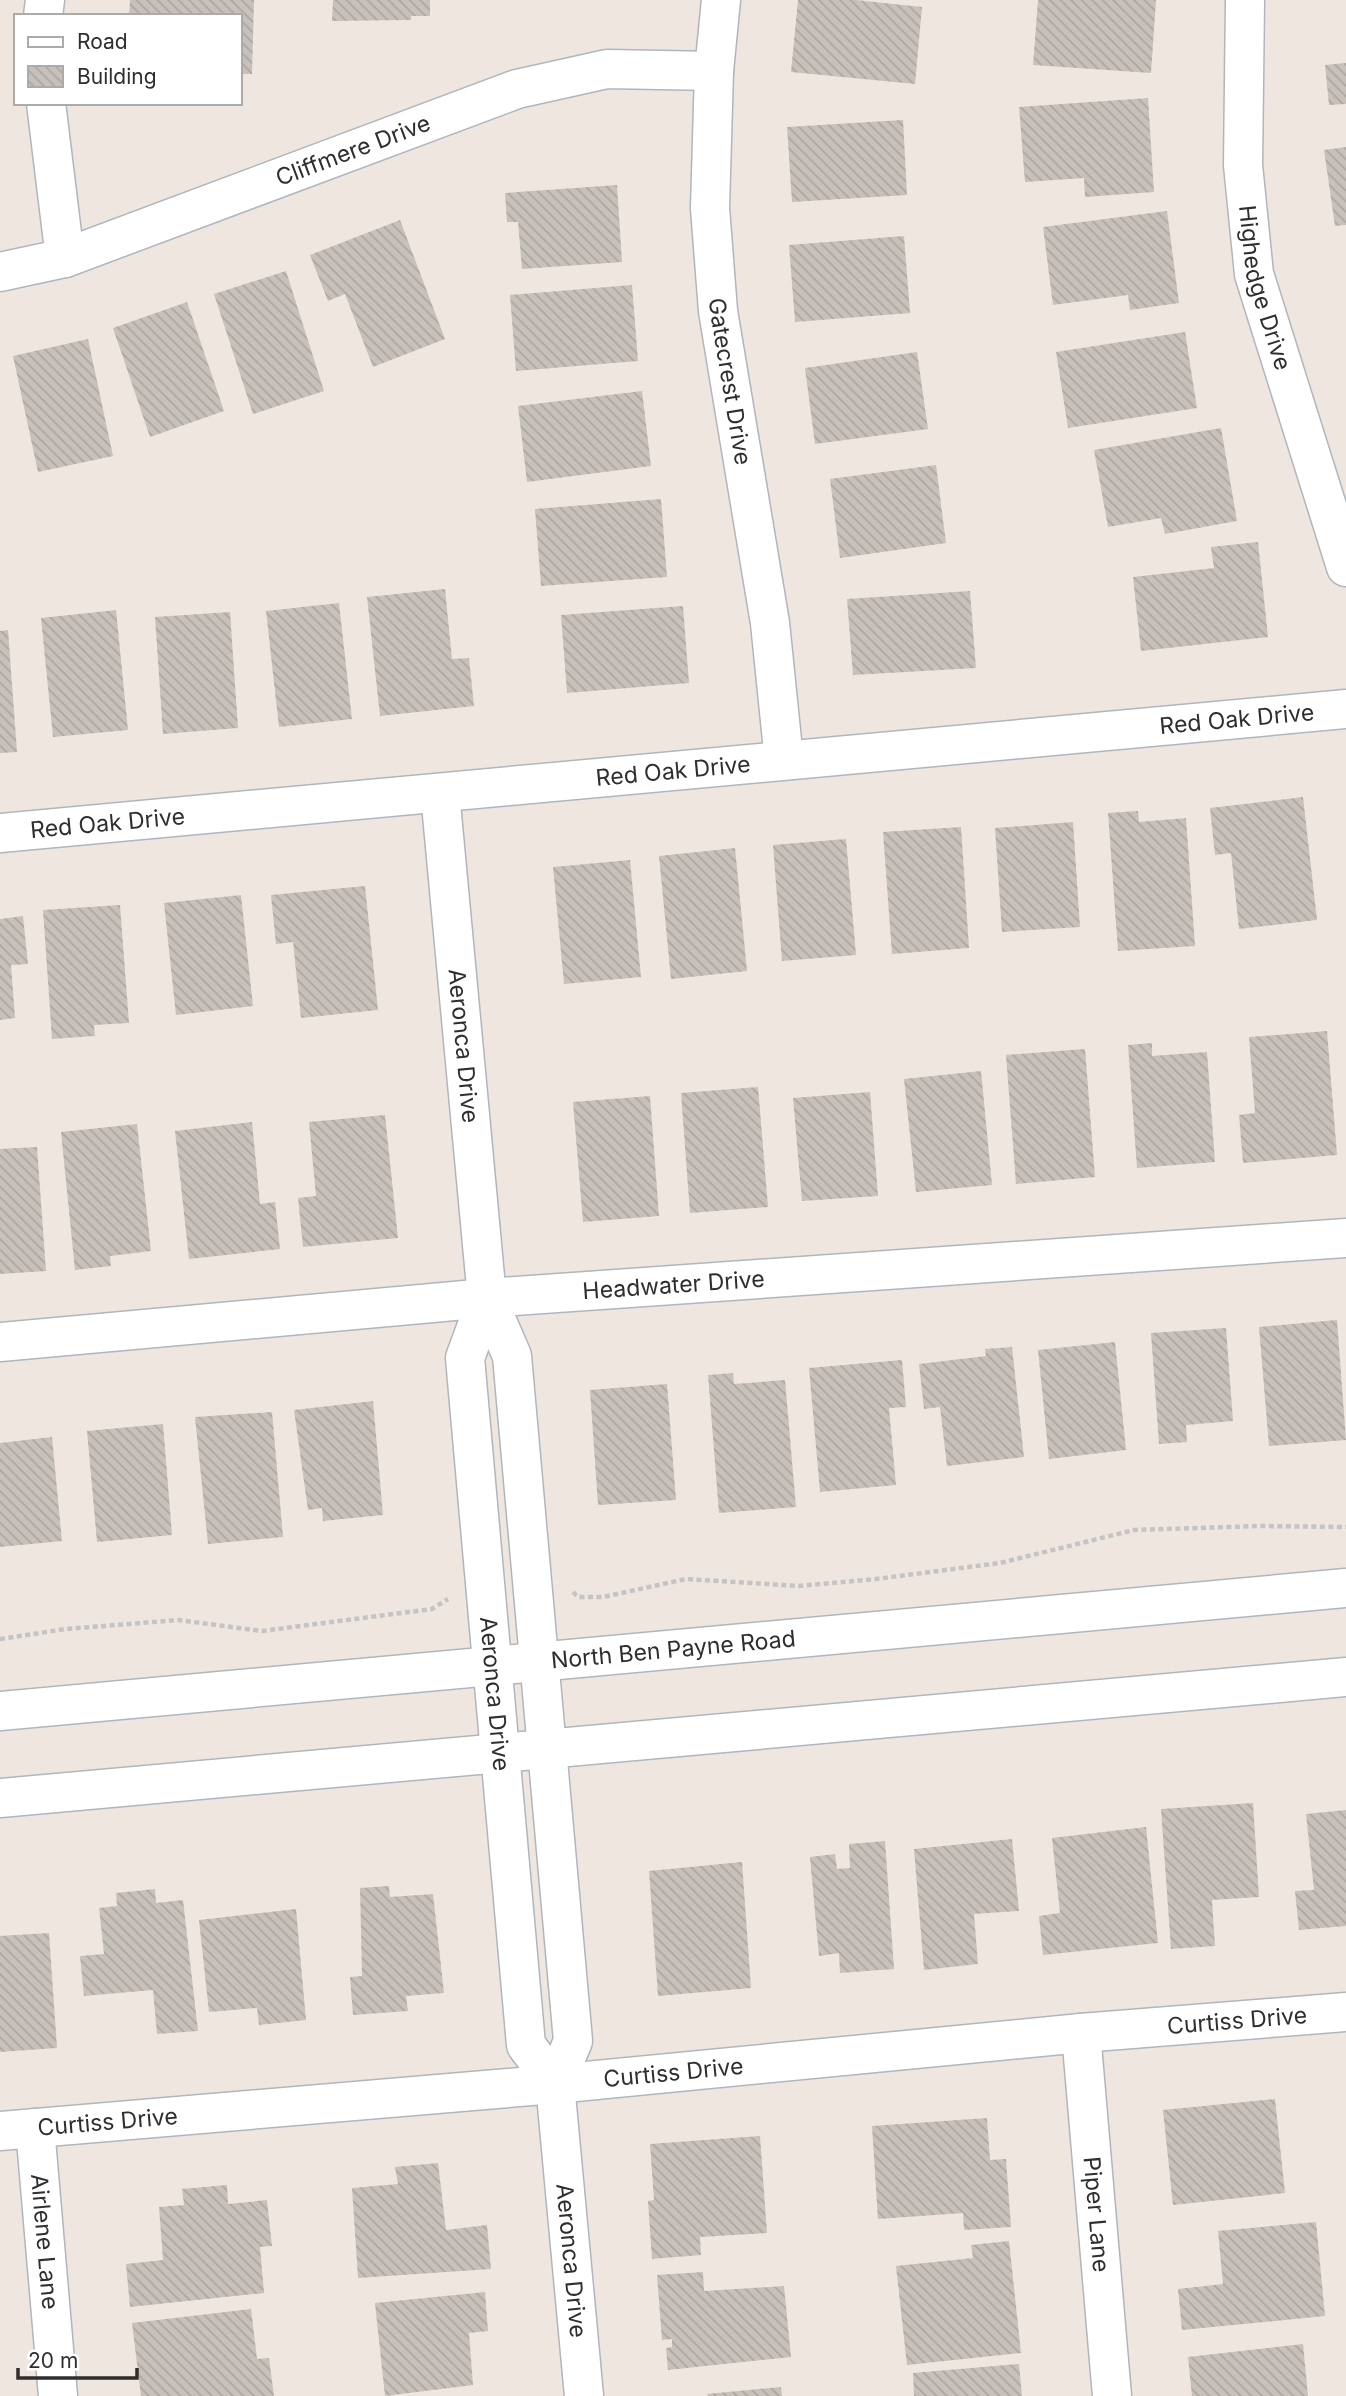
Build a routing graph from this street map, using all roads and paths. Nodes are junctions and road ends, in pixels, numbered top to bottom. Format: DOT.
graph roads {
  1 [pos="721,0"];
  2 [pos="1245,0"];
  3 [pos="714,71"];
  4 [pos="46,105"];
  5 [pos="65,258"];
  6 [pos="0,272"];
  7 [pos="1346,568"];
  8 [pos="1346,709"];
  9 [pos="784,760"];
  10 [pos="440,793"];
  11 [pos="0,833"];
  12 [pos="1346,1238"];
  13 [pos="486,1298"];
  14 [pos="0,1342"];
  15 [pos="1346,1527"];
  16 [pos="531,1571"];
  17 [pos="484,1576"];
  18 [pos="1346,1588"];
  19 [pos="0,1639"];
  20 [pos="539,1660"];
  21 [pos="492,1666"];
  22 [pos="1346,1677"];
  23 [pos="0,1711"];
  24 [pos="547,1748"];
  25 [pos="499,1753"];
  26 [pos="0,1798"];
  27 [pos="1346,2012"];
  28 [pos="1081,2033"];
  29 [pos="555,2084"];
  30 [pos="17,2129"];
  31 [pos="58,2396"];
  32 [pos="584,2396"];
  33 [pos="1112,2396"];
  1 -- 3 [label="street, Gatecrest Drive"];
  2 -- 7 [label="street, Highedge Drive"];
  3 -- 5 [label="street, Cliffmere Drive"];
  3 -- 9 [label="street, Gatecrest Drive"];
  4 -- 5 [label="street"];
  5 -- 6 [label="street, Cliffmere Drive"];
  8 -- 9 [label="street, Red Oak Drive"];
  9 -- 10 [label="street, Red Oak Drive"];
  10 -- 11 [label="street, Red Oak Drive"];
  10 -- 13 [label="street, Aeronca Drive"];
  12 -- 13 [label="street, Headwater Drive"];
  13 -- 14 [label="street, Headwater Drive"];
  13 -- 16 [label="street, Aeronca Drive"];
  13 -- 17 [label="street, Aeronca Drive"];
  15 -- 16 [label="path"];
  16 -- 20 [label="street, Aeronca Drive"];
  17 -- 19 [label="path"];
  17 -- 21 [label="street, Aeronca Drive"];
  18 -- 20 [label="street, North Ben Payne Road"];
  20 -- 21 [label="street, North Ben Payne Road"];
  20 -- 24 [label="street, Aeronca Drive"];
  21 -- 23 [label="street, North Ben Payne Road"];
  21 -- 25 [label="street, Aeronca Drive"];
  22 -- 24 [label="street"];
  24 -- 25 [label="street"];
  24 -- 29 [label="street, Aeronca Drive"];
  25 -- 26 [label="street"];
  25 -- 29 [label="street, Aeronca Drive"];
  27 -- 28 [label="street, Curtiss Drive"];
  28 -- 29 [label="street, Curtiss Drive"];
  28 -- 33 [label="street, Piper Lane"];
  29 -- 30 [label="street, Curtiss Drive"];
  29 -- 32 [label="street, Aeronca Drive"];
  30 -- 31 [label="street, Airlene Lane"];
}
